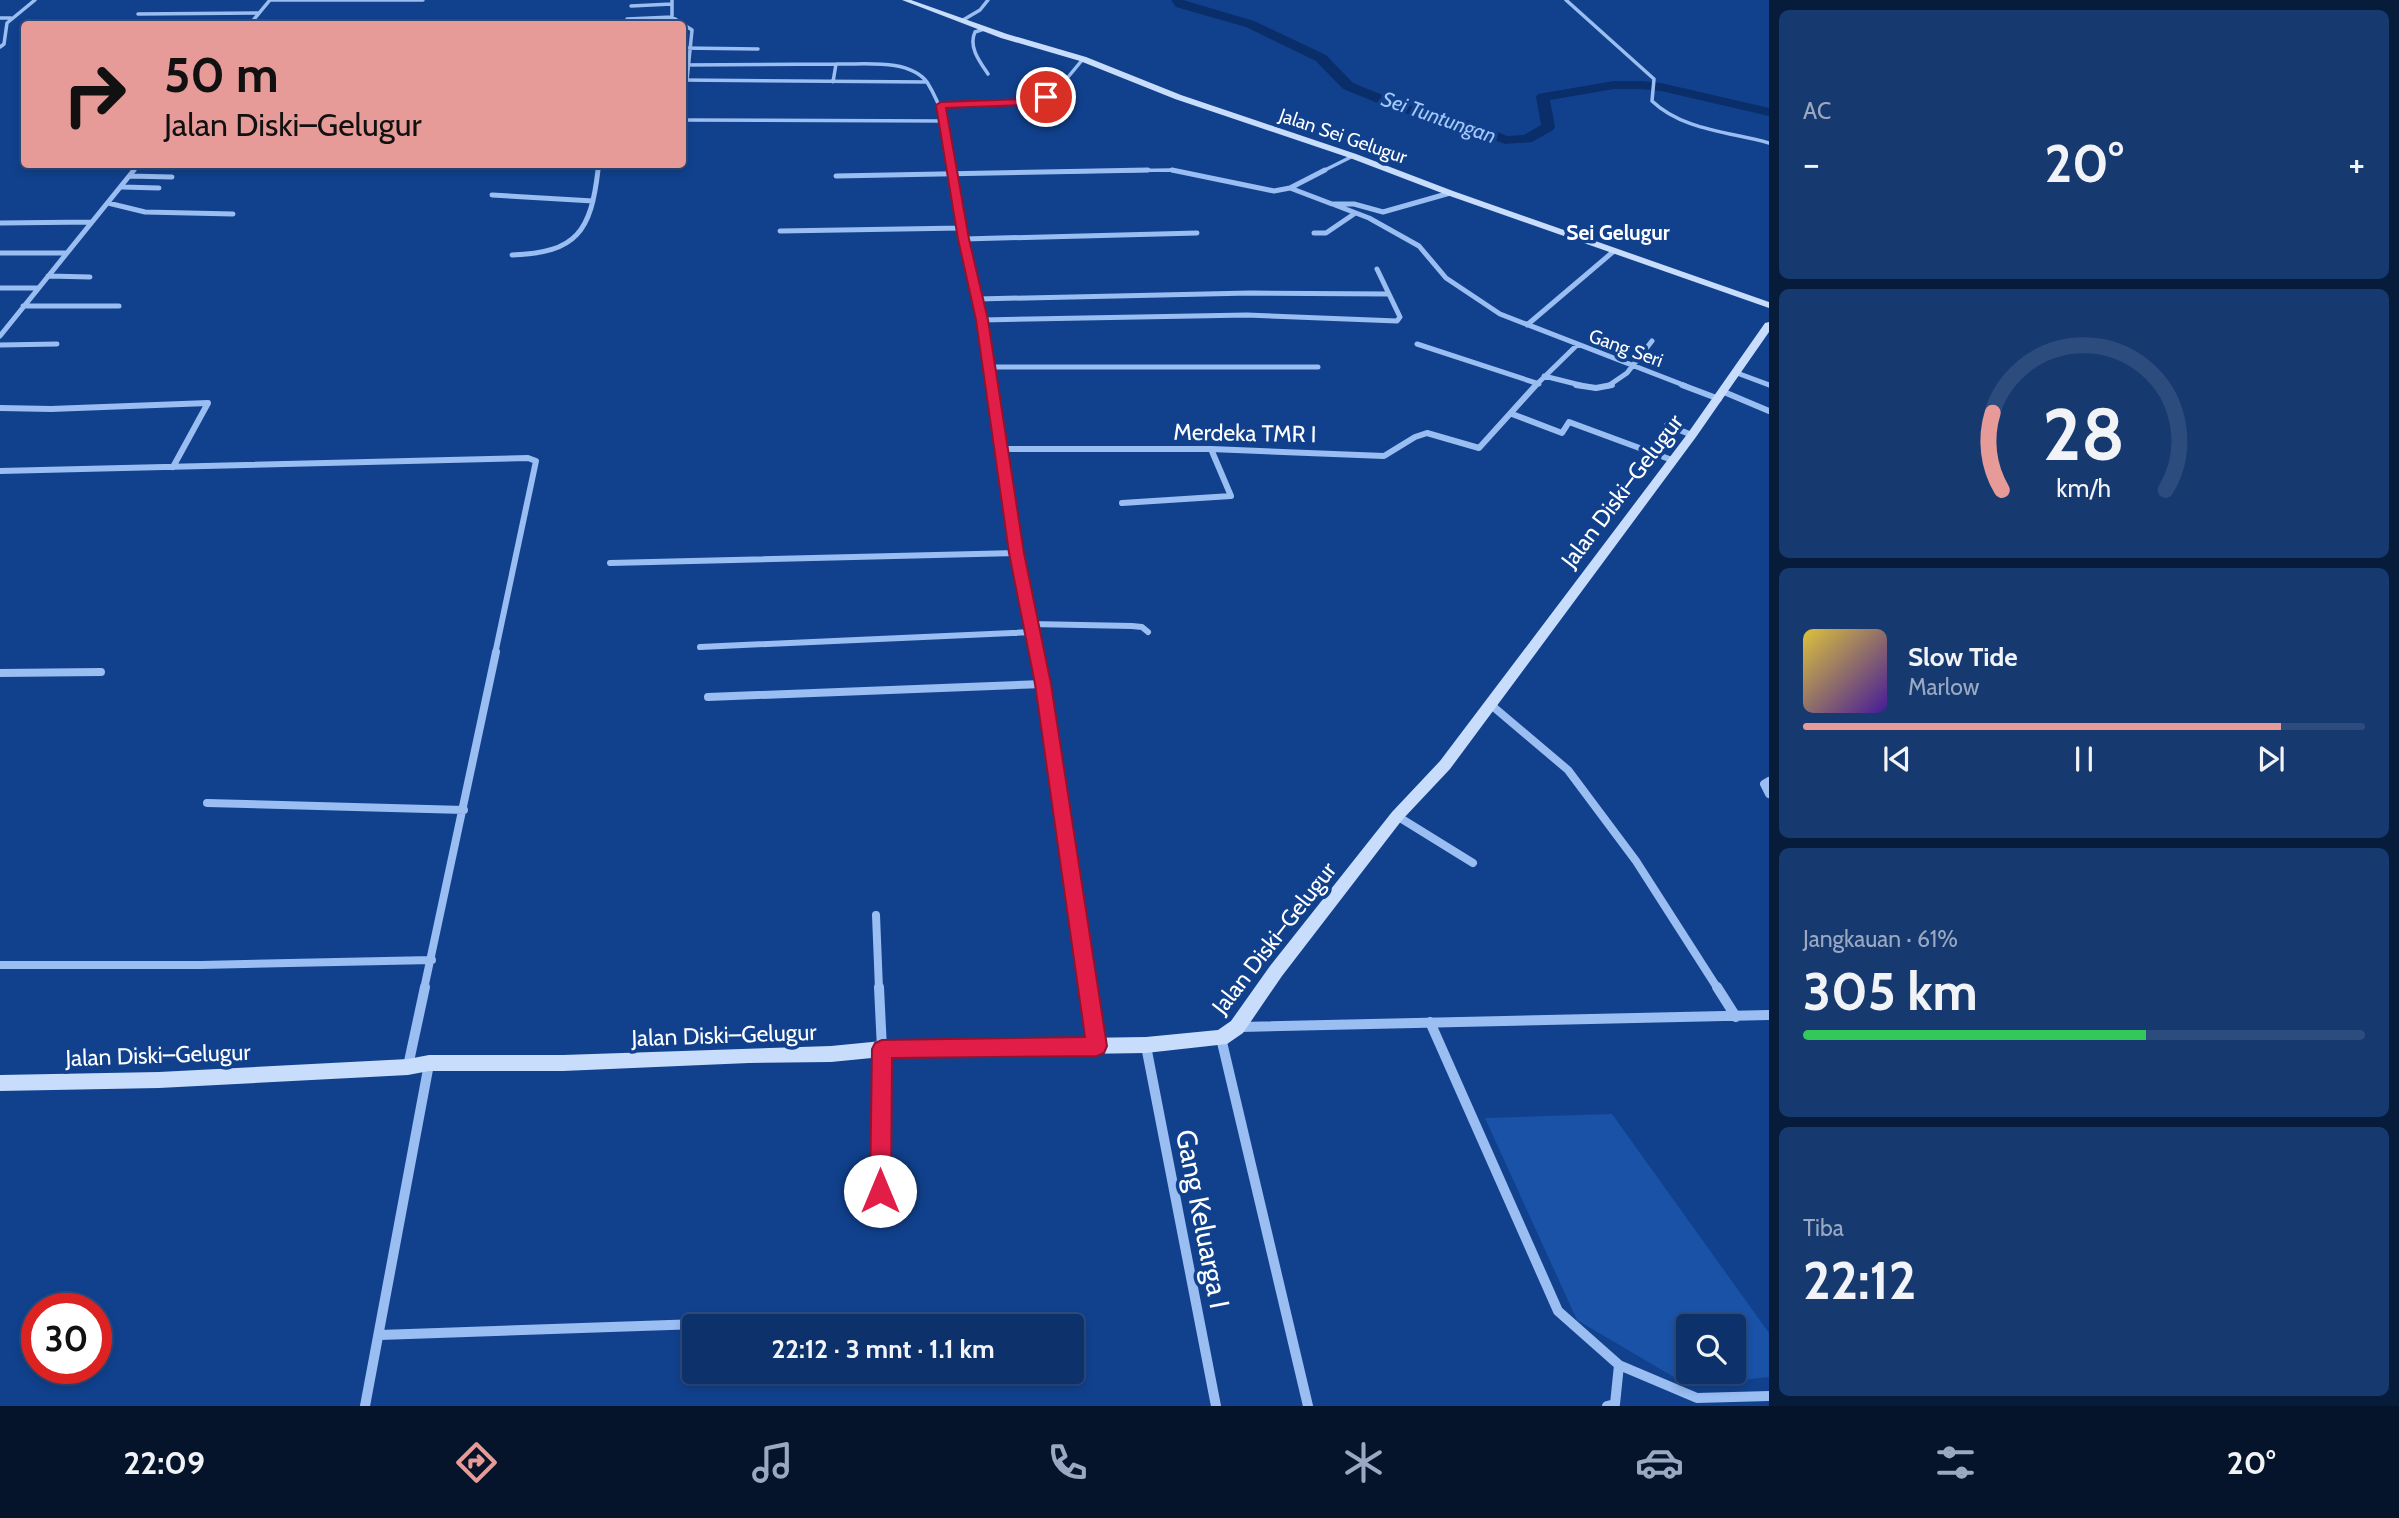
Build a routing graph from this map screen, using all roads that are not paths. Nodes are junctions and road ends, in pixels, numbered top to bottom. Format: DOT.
graph roads {
  1 [pos="34,0"];
  2 [pos="270,0"];
  3 [pos="423,0"];
  4 [pos="905,0"];
  5 [pos="988,0"];
  6 [pos="1566,0"];
  7 [pos="672,2"];
  8 [pos="631,6"];
  9 [pos="258,13"];
  10 [pos="138,14"];
  11 [pos="672,17"];
  12 [pos="0,18"];
  13 [pos="12,18"];
  14 [pos="626,19"];
  15 [pos="963,20"];
  16 [pos="252,21"];
  17 [pos="679,21"];
  18 [pos="686,25"];
  19 [pos="984,29"];
  20 [pos="686,33"];
  21 [pos="692,33"];
  22 [pos="0,47"];
  23 [pos="686,48"];
  24 [pos="691,48"];
  25 [pos="758,49"];
  26 [pos="1083,59"];
  27 [pos="836,64"];
  28 [pos="689,65"];
  29 [pos="988,74"];
  30 [pos="686,76"];
  31 [pos="686,80"];
  32 [pos="833,82"];
  33 [pos="927,82"];
  34 [pos="941,105"];
  35 [pos="686,120"];
  36 [pos="946,121"];
  37 [pos="1769,142"];
  38 [pos="1353,156"];
  39 [pos="136,168"];
  40 [pos="598,168"];
  41 [pos="953,173"];
  42 [pos="130,176"];
  43 [pos="836,176"];
  44 [pos="172,177"];
  45 [pos="122,187"];
  46 [pos="159,188"];
  47 [pos="1290,188"];
  48 [pos="1450,193"];
  49 [pos="492,195"];
  50 [pos="593,201"];
  51 [pos="108,204"];
  52 [pos="1335,205"];
  53 [pos="233,214"];
  54 [pos="1354,214"];
  55 [pos="92,222"];
  56 [pos="0,223"];
  57 [pos="962,228"];
  58 [pos="780,232"];
  59 [pos="1197,233"];
  60 [pos="1314,233"];
  61 [pos="964,239"];
  62 [pos="1614,251"];
  63 [pos="0,253"];
  64 [pos="67,253"];
  65 [pos="512,256"];
  66 [pos="1377,269"];
  67 [pos="48,276"];
  68 [pos="90,277"];
  69 [pos="0,288"];
  70 [pos="37,288"];
  71 [pos="1389,294"];
  72 [pos="977,299"];
  73 [pos="1769,305"];
  74 [pos="23,306"];
  75 [pos="119,306"];
  76 [pos="982,320"];
  77 [pos="1527,325"];
  78 [pos="1769,325"];
  79 [pos="0,336"];
  80 [pos="1653,341"];
  81 [pos="57,344"];
  82 [pos="1417,344"];
  83 [pos="0,345"];
  84 [pos="1577,345"];
  85 [pos="988,367"];
  86 [pos="1318,367"];
  87 [pos="1634,368"];
  88 [pos="1737,373"];
  89 [pos="1544,376"];
  90 [pos="1539,384"];
  91 [pos="1769,385"];
  92 [pos="1721,395"];
  93 [pos="0,408"];
  94 [pos="1769,411"];
  95 [pos="1512,414"];
  96 [pos="1667,425"];
  97 [pos="1692,435"];
  98 [pos="1001,449"];
  99 [pos="1211,449"];
  100 [pos="1479,449"];
  101 [pos="1672,460"];
  102 [pos="173,467"];
  103 [pos="0,471"];
  104 [pos="1122,503"];
  105 [pos="1017,553"];
  106 [pos="610,563"];
  107 [pos="1032,628"];
  108 [pos="1148,632"];
  109 [pos="700,647"];
  110 [pos="101,672"];
  111 [pos="0,673"];
  112 [pos="1043,684"];
  113 [pos="708,696"];
  114 [pos="1490,704"];
  115 [pos="1769,781"];
  116 [pos="1769,794"];
  117 [pos="207,803"];
  118 [pos="464,810"];
  119 [pos="1397,816"];
  120 [pos="1473,863"];
  121 [pos="876,915"];
  122 [pos="432,960"];
  123 [pos="0,965"];
  124 [pos="1769,1015"];
  125 [pos="1736,1017"];
  126 [pos="1430,1022"];
  127 [pos="1237,1027"];
  128 [pos="1221,1038"];
  129 [pos="1146,1045"];
  130 [pos="1097,1046"];
  131 [pos="882,1049"];
  132 [pos="429,1063"];
  133 [pos="408,1067"];
  134 [pos="0,1083"];
  135 [pos="880,1217"];
  136 [pos="682,1325"];
  137 [pos="380,1335"];
  138 [pos="1619,1365"];
  139 [pos="1769,1396"];
  140 [pos="1216,1404"];
  141 [pos="365,1406"];
  142 [pos="1308,1406"];
  143 [pos="1606,1406"];
  1 -- 13 [label="street"];
  2 -- 3 [label="street"];
  2 -- 9 [label="street"];
  4 -- 15 [label="main road, Jalan Sei Gelugur"];
  5 -- 15 [label="street"];
  6 -- 37 [label="street"];
  7 -- 8 [label="street"];
  7 -- 11 [label="street"];
  9 -- 10 [label="street"];
  9 -- 16 [label="street"];
  11 -- 14 [label="street"];
  11 -- 17 [label="street"];
  12 -- 13 [label="street"];
  13 -- 22 [label="street"];
  15 -- 19 [label="main road, Jalan Sei Gelugur"];
  18 -- 21 [label="street"];
  19 -- 26 [label="main road, Jalan Sei Gelugur"];
  19 -- 29 [label="street"];
  20 -- 21 [label="street"];
  21 -- 24 [label="street"];
  23 -- 24 [label="street"];
  24 -- 25 [label="street"];
  24 -- 28 [label="street"];
  26 -- 34 [label="street"];
  26 -- 38 [label="main road, Jalan Sei Gelugur"];
  27 -- 28 [label="street"];
  27 -- 32 [label="street"];
  27 -- 33 [label="street"];
  28 -- 30 [label="street"];
  31 -- 32 [label="street"];
  32 -- 33 [label="street"];
  33 -- 34 [label="street"];
  34 -- 36 [label="street"];
  35 -- 36 [label="street"];
  36 -- 41 [label="street"];
  38 -- 47 [label="street"];
  38 -- 48 [label="main road, Jalan Sei Gelugur"];
  39 -- 42 [label="street"];
  40 -- 50 [label="street"];
  41 -- 43 [label="street"];
  41 -- 47 [label="street"];
  41 -- 57 [label="street"];
  42 -- 44 [label="street"];
  42 -- 45 [label="street"];
  45 -- 46 [label="street"];
  45 -- 51 [label="street"];
  47 -- 52 [label="street"];
  48 -- 52 [label="street"];
  48 -- 62 [label="main road, Jalan Sei Gelugur"];
  49 -- 50 [label="street"];
  50 -- 65 [label="street"];
  51 -- 53 [label="street"];
  51 -- 55 [label="street"];
  52 -- 54 [label="street"];
  54 -- 60 [label="street"];
  54 -- 77 [label="street"];
  55 -- 56 [label="street"];
  55 -- 64 [label="street"];
  57 -- 58 [label="street"];
  57 -- 61 [label="street"];
  59 -- 61 [label="street"];
  61 -- 72 [label="street"];
  62 -- 73 [label="main road, Jalan Sei Gelugur"];
  62 -- 77 [label="street"];
  63 -- 64 [label="street"];
  64 -- 67 [label="street"];
  66 -- 71 [label="street"];
  67 -- 68 [label="street"];
  67 -- 70 [label="street"];
  69 -- 70 [label="street"];
  70 -- 74 [label="street"];
  71 -- 72 [label="street"];
  71 -- 76 [label="street"];
  72 -- 76 [label="street"];
  74 -- 75 [label="street"];
  74 -- 79 [label="street"];
  76 -- 85 [label="street"];
  77 -- 84 [label="street"];
  78 -- 88 [label="main road, Jalan Diski–Gelugur"];
  80 -- 87 [label="street"];
  81 -- 83 [label="street"];
  82 -- 90 [label="street"];
  84 -- 87 [label="street, Gang Seri"];
  84 -- 89 [label="street, Gang Seri"];
  85 -- 86 [label="street"];
  85 -- 98 [label="street"];
  87 -- 89 [label="street"];
  87 -- 92 [label="street, Gang Seri"];
  88 -- 91 [label="street"];
  88 -- 92 [label="main road, Jalan Diski–Gelugur"];
  89 -- 90 [label="street, Gang Seri"];
  90 -- 95 [label="street, Gang Seri"];
  92 -- 94 [label="street, Gang Seri"];
  92 -- 97 [label="main road, Jalan Diski–Gelugur"];
  93 -- 102 [label="street"];
  95 -- 100 [label="street, Gang Seri"];
  95 -- 101 [label="street"];
  96 -- 97 [label="street"];
  97 -- 101 [label="main road, Jalan Diski–Gelugur"];
  98 -- 99 [label="street, Merdeka TMR I"];
  98 -- 105 [label="street"];
  99 -- 100 [label="street, Merdeka TMR I"];
  99 -- 104 [label="street"];
  101 -- 114 [label="main road, Jalan Diski–Gelugur"];
  102 -- 103 [label="street"];
  102 -- 118 [label="street"];
  105 -- 106 [label="street"];
  105 -- 107 [label="street"];
  107 -- 108 [label="street"];
  107 -- 109 [label="street"];
  107 -- 112 [label="street"];
  110 -- 111 [label="street"];
  112 -- 113 [label="street"];
  112 -- 130 [label="street"];
  114 -- 119 [label="main road, Jalan Diski–Gelugur"];
  114 -- 125 [label="street"];
  115 -- 116 [label="street"];
  117 -- 118 [label="street"];
  118 -- 122 [label="street"];
  119 -- 120 [label="street"];
  119 -- 127 [label="main road, Jalan Diski–Gelugur"];
  121 -- 131 [label="street"];
  122 -- 123 [label="street"];
  122 -- 133 [label="street"];
  124 -- 125 [label="street"];
  125 -- 126 [label="street"];
  126 -- 127 [label="street"];
  126 -- 138 [label="street"];
  127 -- 128 [label="main road, Jalan Diski–Gelugur"];
  128 -- 129 [label="main road, Jalan Diski–Gelugur"];
  128 -- 142 [label="street"];
  129 -- 130 [label="main road, Jalan Diski–Gelugur"];
  129 -- 140 [label="street, Gang Keluarga I"];
  130 -- 131 [label="main road, Jalan Diski–Gelugur"];
  131 -- 132 [label="main road, Jalan Diski–Gelugur"];
  131 -- 135 [label="street"];
  132 -- 133 [label="main road, Jalan Diski–Gelugur"];
  132 -- 137 [label="street"];
  133 -- 134 [label="main road, Jalan Diski–Gelugur"];
  136 -- 137 [label="street"];
  137 -- 141 [label="street"];
  138 -- 139 [label="street"];
  138 -- 143 [label="street"];
}
